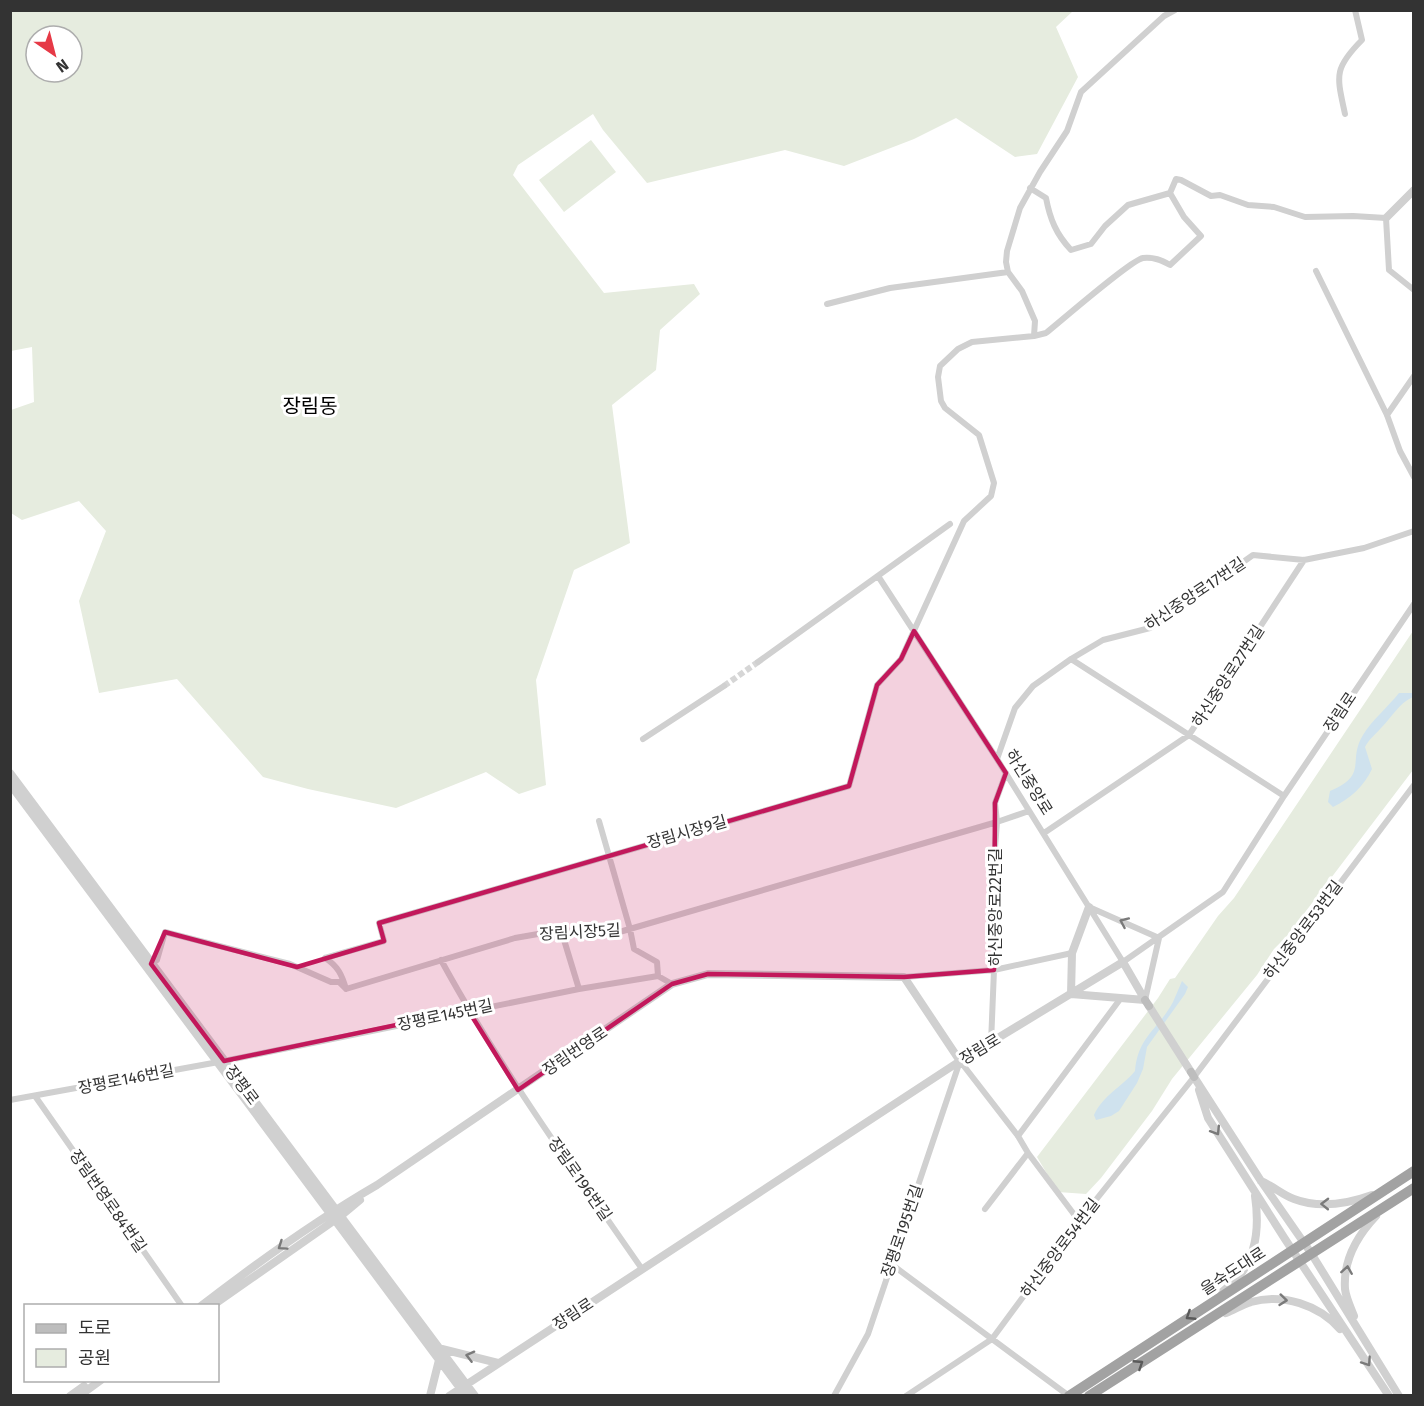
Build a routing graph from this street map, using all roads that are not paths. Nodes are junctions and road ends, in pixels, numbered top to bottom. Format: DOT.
graph roads {
  1 [pos="1175,10"];
  2 [pos="1355,10"];
  3 [pos="1345,114"];
  4 [pos="1030,188"];
  5 [pos="1413,190"];
  6 [pos="1170,193"];
  7 [pos="1386,218"];
  8 [pos="1316,271"];
  9 [pos="1008,272"];
  10 [pos="1413,290"];
  11 [pos="826,304"];
  12 [pos="1034,336"];
  13 [pos="1413,376"];
  14 [pos="1387,416"];
  15 [pos="1413,477"];
  16 [pos="950,524"];
  17 [pos="1413,531"];
  18 [pos="1304,560"];
  19 [pos="878,576"];
  20 [pos="1413,604"];
  21 [pos="914,631"];
  22 [pos="1071,659"];
  23 [pos="758,662"];
  24 [pos="724,686"];
  25 [pos="1189,735"];
  26 [pos="643,739"];
  27 [pos="997,759"];
  28 [pos="10,773"];
  29 [pos="1006,773"];
  30 [pos="10,784"];
  31 [pos="1413,785"];
  32 [pos="1284,796"];
  33 [pos="1029,811"];
  34 [pos="599,821"];
  35 [pos="997,822"];
  36 [pos="1044,833"];
  37 [pos="52,835"];
  38 [pos="609,855"];
  39 [pos="1089,907"];
  40 [pos="630,929"];
  41 [pos="561,930"];
  42 [pos="1159,938"];
  43 [pos="1072,953"];
  44 [pos="441,960"];
  45 [pos="1123,962"];
  46 [pos="149,965"];
  47 [pos="994,970"];
  48 [pos="658,975"];
  49 [pos="904,977"];
  50 [pos="672,984"];
  51 [pos="346,988"];
  52 [pos="579,989"];
  53 [pos="1071,994"];
  54 [pos="1121,998"];
  55 [pos="1147,1003"];
  56 [pos="468,1010"];
  57 [pos="991,1043"];
  58 [pos="960,1061"];
  59 [pos="221,1062"];
  60 [pos="1193,1074"];
  61 [pos="518,1090"];
  62 [pos="35,1096"];
  63 [pos="10,1100"];
  64 [pos="1018,1136"];
  65 [pos="1028,1153"];
  66 [pos="1413,1171"];
  67 [pos="1261,1181"];
  68 [pos="1413,1188"];
  69 [pos="1254,1191"];
  70 [pos="1382,1191"];
  71 [pos="1387,1205"];
  72 [pos="985,1209"];
  73 [pos="336,1214"];
  74 [pos="1078,1221"];
  75 [pos="1304,1243"];
  76 [pos="1292,1250"];
  77 [pos="1311,1253"];
  78 [pos="1299,1261"];
  79 [pos="891,1264"];
  80 [pos="642,1269"];
  81 [pos="1211,1303"];
  82 [pos="181,1304"];
  83 [pos="202,1304"];
  84 [pos="213,1304"];
  85 [pos="1207,1320"];
  86 [pos="1356,1327"];
  87 [pos="1347,1332"];
  88 [pos="992,1339"];
  89 [pos="442,1349"];
  90 [pos="440,1360"];
  91 [pos="498,1363"];
  92 [pos="89,1382"];
  93 [pos="98,1382"];
  94 [pos="464,1386"];
  95 [pos="70,1395"];
  96 [pos="79,1395"];
  97 [pos="430,1395"];
  98 [pos="449,1395"];
  99 [pos="466,1395"];
  100 [pos="475,1395"];
  101 [pos="834,1395"];
  102 [pos="906,1395"];
  103 [pos="1069,1395"];
  104 [pos="1089,1395"];
  105 [pos="1389,1395"];
  106 [pos="1400,1395"];
  1 -- 4 [label="street"];
  2 -- 3 [label="street"];
  4 -- 6 [label="street"];
  4 -- 9 [label="street"];
  5 -- 7 [label="street"];
  6 -- 7 [label="street"];
  6 -- 12 [label="street"];
  7 -- 10 [label="street"];
  8 -- 14 [label="street"];
  9 -- 11 [label="street"];
  9 -- 12 [label="street"];
  12 -- 21 [label="street"];
  13 -- 14 [label="street"];
  14 -- 15 [label="street"];
  16 -- 19 [label="street"];
  17 -- 18 [label="street, 하신중앙로17번길"];
  18 -- 22 [label="street, 하신중앙로17번길"];
  18 -- 25 [label="street, 하신중앙로27번길"];
  19 -- 21 [label="street, 하신중앙로"];
  19 -- 23 [label="street"];
  20 -- 32 [label="street, 장림로"];
  21 -- 27 [label="street, 하신중앙로"];
  21 -- 38 [label="street, 장림시장9길"];
  22 -- 25 [label="street"];
  22 -- 27 [label="street, 하신중앙로17번길"];
  24 -- 26 [label="street"];
  25 -- 32 [label="street"];
  25 -- 36 [label="street, 하신중앙로27번길"];
  27 -- 29 [label="street, 하신중앙로"];
  28 -- 37 [label="street, 장평로"];
  29 -- 33 [label="street, 하신중앙로"];
  29 -- 35 [label="street, 하신중앙로22번길"];
  30 -- 37 [label="street, 장평로"];
  31 -- 60 [label="street, 하신중앙로53번길"];
  32 -- 42 [label="street, 장림로"];
  33 -- 35 [label="street, 장림시장5길"];
  33 -- 36 [label="street, 하신중앙로"];
  34 -- 38 [label="street"];
  35 -- 40 [label="street, 장림시장5길"];
  35 -- 47 [label="street, 하신중앙로22번길"];
  36 -- 39 [label="street, 하신중앙로"];
  37 -- 46 [label="street, 장평로"];
  38 -- 40 [label="street"];
  38 -- 51 [label="street, 장림시장9길"];
  42 -- 39 [label="street, one-way"];
  39 -- 43 [label="street"];
  39 -- 45 [label="street, 하신중앙로"];
  40 -- 41 [label="street, 장림시장5길"];
  40 -- 48 [label="street"];
  41 -- 44 [label="street, 장림시장5길"];
  41 -- 52 [label="street"];
  42 -- 45 [label="street, 장림로"];
  42 -- 55 [label="street"];
  43 -- 47 [label="street"];
  43 -- 53 [label="street"];
  44 -- 51 [label="street, 장림시장5길"];
  44 -- 56 [label="street, 장림로196번길"];
  45 -- 53 [label="street, 장림로"];
  45 -- 55 [label="street, 하신중앙로"];
  46 -- 51 [label="street"];
  46 -- 59 [label="street, 장평로"];
  47 -- 49 [label="street"];
  47 -- 57 [label="street, 하신중앙로22번길"];
  48 -- 50 [label="street"];
  48 -- 52 [label="street, 장평로145번길"];
  49 -- 50 [label="street, 장림번영로"];
  49 -- 58 [label="street"];
  50 -- 61 [label="street, 장림번영로"];
  52 -- 56 [label="street, 장평로145번길"];
  53 -- 54 [label="street"];
  53 -- 57 [label="street, 장림로"];
  54 -- 55 [label="street"];
  54 -- 64 [label="street"];
  55 -- 60 [label="street, 하신중앙로"];
  56 -- 59 [label="street, 장평로145번길"];
  56 -- 61 [label="street, 장림로196번길"];
  57 -- 58 [label="street, 장림로"];
  58 -- 64 [label="street"];
  58 -- 79 [label="street, 장평로195번길"];
  58 -- 80 [label="street, 장림로"];
  59 -- 62 [label="street, 장평로146번길"];
  59 -- 73 [label="street, 장평로"];
  60 -- 67 [label="street"];
  60 -- 69 [label="street, one-way"];
  60 -- 74 [label="street, 하신중앙로54번길"];
  61 -- 73 [label="street, 장림번영로"];
  61 -- 80 [label="street, 장림로196번길"];
  62 -- 63 [label="street, 장평로146번길"];
  62 -- 82 [label="street, 장림번영로84번길"];
  64 -- 65 [label="street"];
  65 -- 72 [label="street"];
  65 -- 74 [label="street"];
  66 -- 70 [label="highway, 을숙도대로"];
  70 -- 67 [label="street, one-way"];
  67 -- 75 [label="street"];
  68 -- 71 [label="highway, 을숙도대로"];
  69 -- 76 [label="street"];
  69 -- 81 [label="street"];
  70 -- 75 [label="highway, 을숙도대로"];
  71 -- 77 [label="highway, 을숙도대로"];
  86 -- 71 [label="street, one-way"];
  73 -- 83 [label="street, one-way"];
  73 -- 84 [label="street"];
  73 -- 89 [label="street, 장평로"];
  73 -- 90 [label="street, 장평로"];
  74 -- 88 [label="street, 하신중앙로54번길"];
  75 -- 76 [label="highway, 을숙도대로"];
  75 -- 77 [label="street"];
  76 -- 78 [label="street"];
  76 -- 81 [label="highway, 을숙도대로"];
  77 -- 78 [label="highway, 을숙도대로"];
  77 -- 86 [label="street"];
  78 -- 85 [label="highway, 을숙도대로"];
  78 -- 87 [label="street"];
  79 -- 88 [label="street"];
  79 -- 101 [label="street, 장평로195번길"];
  80 -- 91 [label="street, 장림로"];
  81 -- 103 [label="highway, 을숙도대로, one-way"];
  85 -- 87 [label="street, one-way"];
  104 -- 85 [label="highway, 을숙도대로, one-way"];
  86 -- 106 [label="street"];
  87 -- 105 [label="street, one-way"];
  88 -- 102 [label="street, 하신중앙로54번길"];
  88 -- 103 [label="street"];
  91 -- 89 [label="street, one-way"];
  89 -- 94 [label="street, 장평로"];
  90 -- 94 [label="street, 장평로"];
  90 -- 97 [label="street"];
  91 -- 94 [label="street, 장림로"];
  92 -- 95 [label="street"];
  93 -- 96 [label="street"];
  94 -- 98 [label="street, 장림로"];
  94 -- 99 [label="street, 장평로"];
  94 -- 100 [label="street, 장평로"];
}
